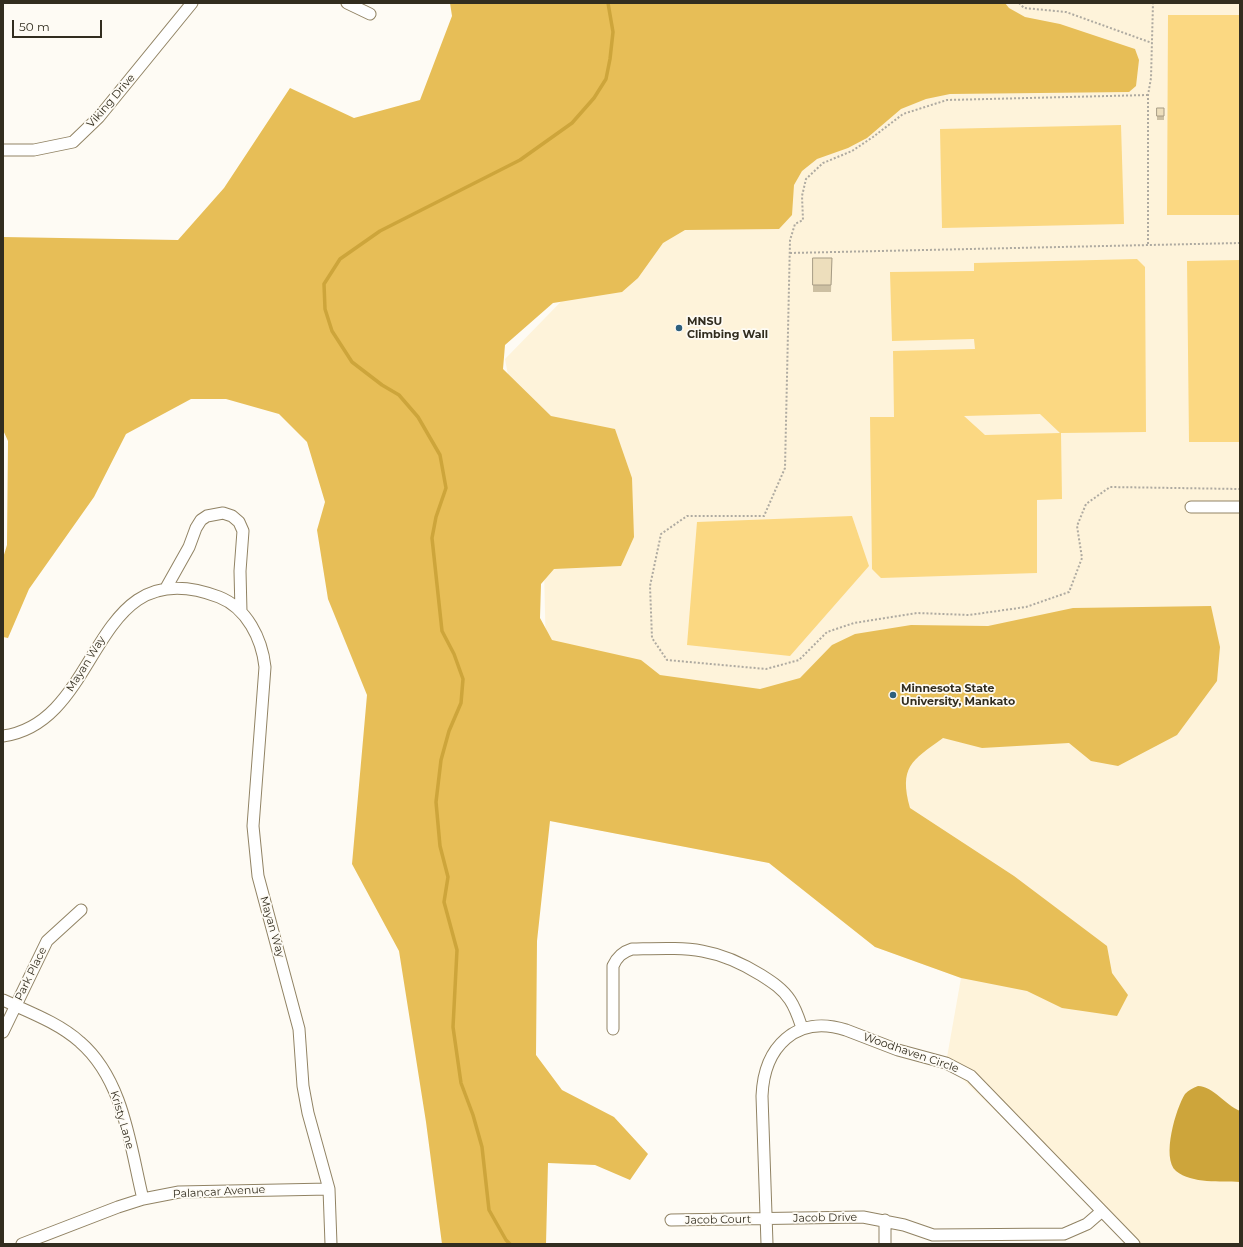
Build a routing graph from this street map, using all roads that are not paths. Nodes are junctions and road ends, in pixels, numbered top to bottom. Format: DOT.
graph roads {
  1 [pos="192,3"];
  2 [pos="347,3"];
  3 [pos="370,14"];
  4 [pos="3,150"];
  5 [pos="1190,507"];
  6 [pos="1240,507"];
  7 [pos="166,588"];
  8 [pos="241,612"];
  9 [pos="3,736"];
  10 [pos="81,910"];
  11 [pos="3,1000"];
  12 [pos="16,1006"];
  13 [pos="802,1028"];
  14 [pos="613,1029"];
  15 [pos="3,1032"];
  16 [pos="329,1189"];
  17 [pos="143,1200"];
  18 [pos="1102,1211"];
  19 [pos="765,1219"];
  20 [pos="671,1220"];
  21 [pos="885,1220"];
  22 [pos="1020,1239"];
  23 [pos="22,1244"];
  24 [pos="331,1244"];
  25 [pos="767,1244"];
  26 [pos="885,1244"];
  27 [pos="1134,1244"];
  1 -- 4 [label="street, Viking Drive"];
  2 -- 3 [label="street"];
  5 -- 6 [label="street"];
  7 -- 8 [label="street, Mayan Way"];
  7 -- 8 [label="street"];
  7 -- 9 [label="street, Mayan Way"];
  8 -- 16 [label="street, Mayan Way"];
  10 -- 12 [label="street, Park Place"];
  11 -- 12 [label="street, Kristy Lane"];
  12 -- 15 [label="street, Park Place"];
  12 -- 17 [label="street, Kristy Lane"];
  13 -- 14 [label="street"];
  13 -- 18 [label="street, Woodhaven Circle"];
  13 -- 19 [label="street"];
  16 -- 17 [label="street, Palancar Avenue"];
  16 -- 24 [label="street, Mayan Way"];
  17 -- 23 [label="street, Palancar Avenue"];
  18 -- 22 [label="street, Jacob Drive"];
  18 -- 27 [label="street, Woodhaven Circle"];
  19 -- 20 [label="street, Jacob Court"];
  19 -- 21 [label="street, Jacob Drive"];
  19 -- 25 [label="street"];
  21 -- 22 [label="street, Jacob Drive"];
  21 -- 26 [label="street"];
}
